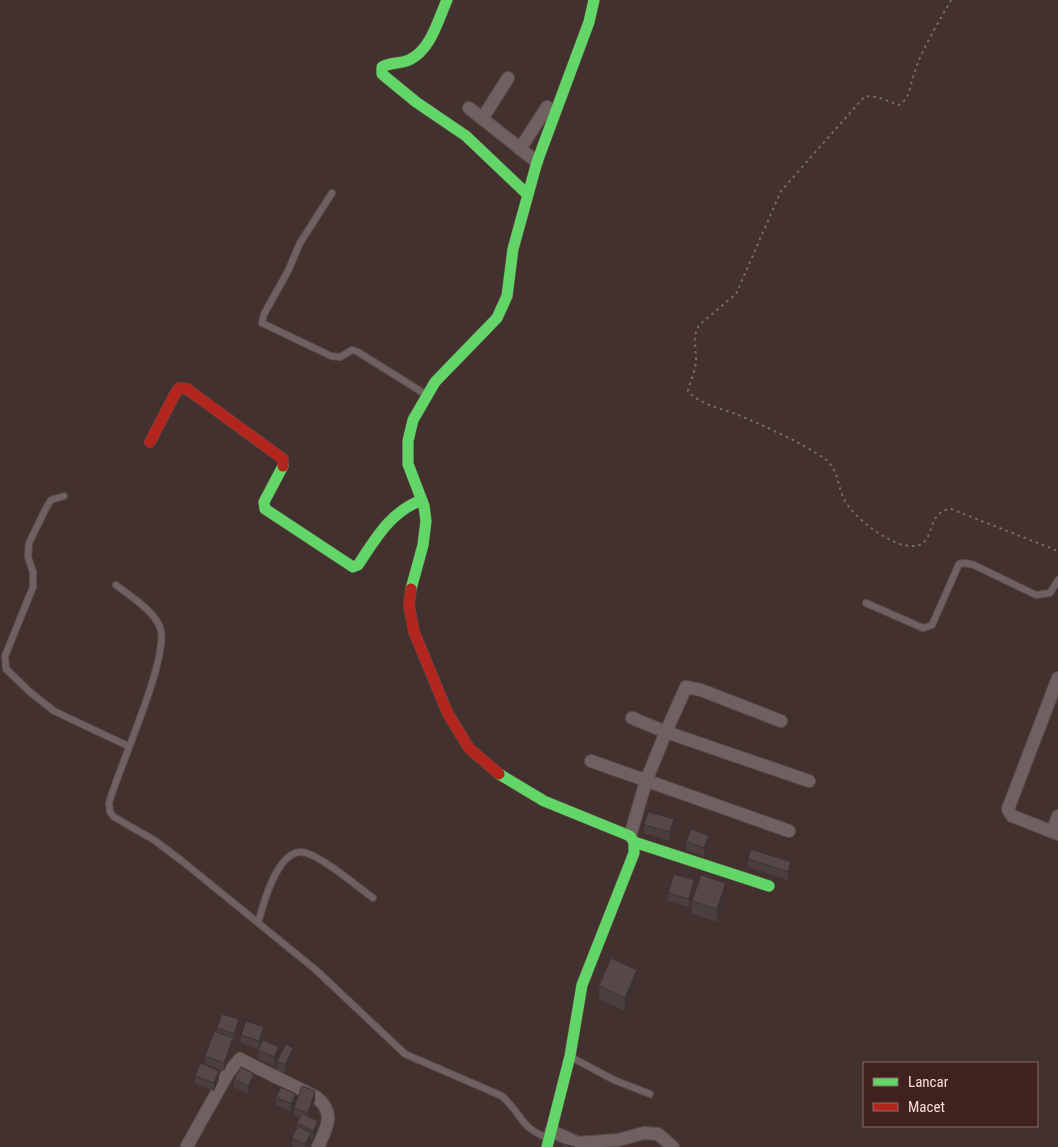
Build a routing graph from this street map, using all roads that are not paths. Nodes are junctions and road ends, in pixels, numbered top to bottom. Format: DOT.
graph roads {
  1 [pos="447,0"];
  2 [pos="594,0"];
  3 [pos="508,78"];
  4 [pos="547,106"];
  5 [pos="468,108"];
  6 [pos="482,119"];
  7 [pos="520,149"];
  8 [pos="537,162"];
  9 [pos="332,192"];
  10 [pos="528,194"];
  11 [pos="426,395"];
  12 [pos="150,442"];
  13 [pos="64,496"];
  14 [pos="422,500"];
  15 [pos="1058,580"];
  16 [pos="116,585"];
  17 [pos="866,604"];
  18 [pos="1058,678"];
  19 [pos="1055,694"];
  20 [pos="632,718"];
  21 [pos="782,721"];
  22 [pos="666,732"];
  23 [pos="128,746"];
  24 [pos="591,761"];
  25 [pos="646,781"];
  26 [pos="810,781"];
  27 [pos="1058,816"];
  28 [pos="790,831"];
  29 [pos="1055,833"];
  30 [pos="632,839"];
  31 [pos="769,886"];
  32 [pos="373,898"];
  33 [pos="258,923"];
  34 [pos="570,1056"];
  35 [pos="650,1094"];
  36 [pos="549,1139"];
  37 [pos="187,1146"];
  38 [pos="318,1147"];
  39 [pos="673,1147"];
  1 -- 10 [label="street"];
  2 -- 8 [label="street"];
  3 -- 6 [label="street"];
  4 -- 7 [label="street"];
  5 -- 6 [label="street"];
  6 -- 7 [label="street"];
  7 -- 8 [label="street"];
  8 -- 10 [label="street"];
  9 -- 11 [label="lane"];
  10 -- 11 [label="street"];
  11 -- 14 [label="street"];
  12 -- 14 [label="street"];
  13 -- 23 [label="lane"];
  14 -- 30 [label="street"];
  15 -- 17 [label="lane"];
  16 -- 23 [label="lane"];
  18 -- 19 [label="street"];
  19 -- 29 [label="street"];
  20 -- 22 [label="street"];
  21 -- 22 [label="street"];
  22 -- 25 [label="street"];
  22 -- 26 [label="street"];
  23 -- 33 [label="lane"];
  24 -- 25 [label="street"];
  25 -- 28 [label="street"];
  25 -- 30 [label="street"];
  27 -- 29 [label="street"];
  30 -- 31 [label="street"];
  30 -- 34 [label="street"];
  32 -- 33 [label="lane"];
  33 -- 36 [label="lane"];
  34 -- 35 [label="lane"];
  34 -- 36 [label="street"];
  36 -- 39 [label="street"];
  37 -- 38 [label="street"];
}
